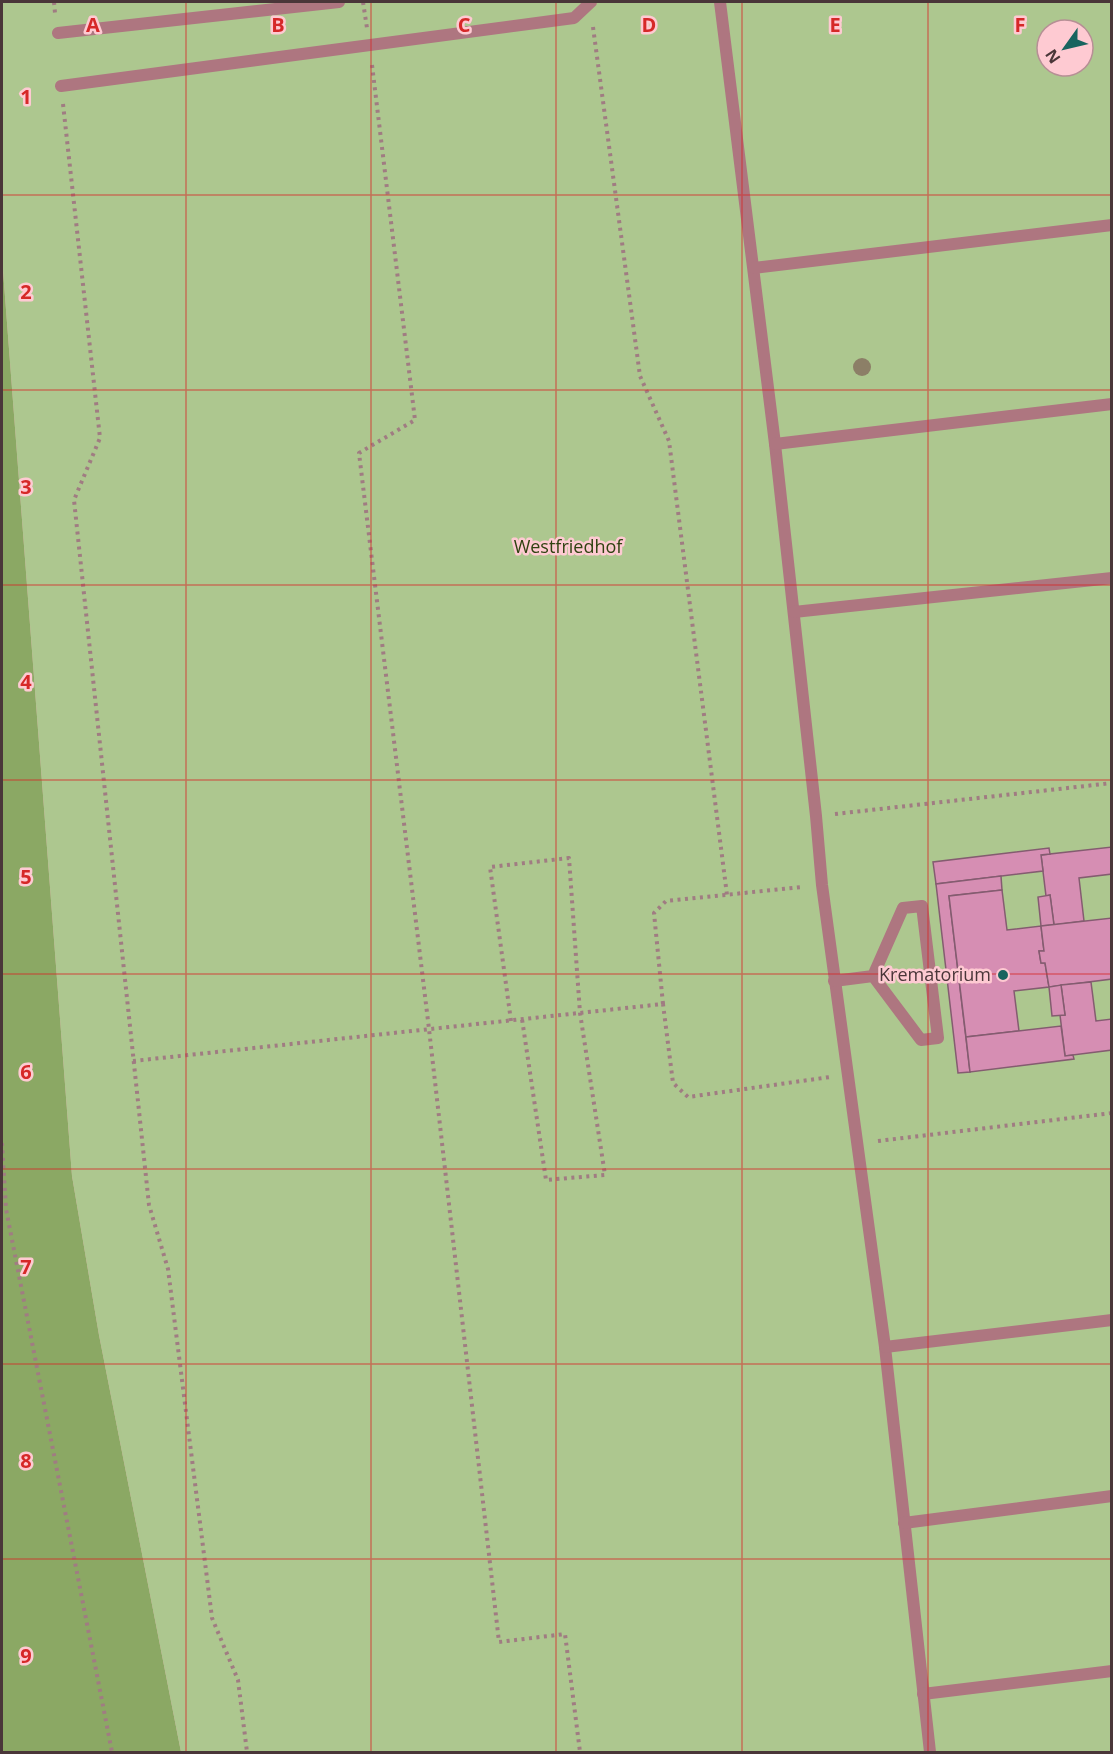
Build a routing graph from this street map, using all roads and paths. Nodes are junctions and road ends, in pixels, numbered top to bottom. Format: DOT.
graph roads {
  1 [pos="54,2"];
  2 [pos="339,2"];
  3 [pos="363,2"];
  4 [pos="590,2"];
  5 [pos="720,2"];
  6 [pos="58,33"];
  7 [pos="369,44"];
  8 [pos="61,86"];
  9 [pos="1112,225"];
  10 [pos="754,268"];
  11 [pos="1112,404"];
  12 [pos="774,444"];
  13 [pos="1112,578"];
  14 [pos="794,612"];
  15 [pos="1112,783"];
  16 [pos="816,816"];
  17 [pos="822,885"];
  18 [pos="727,895"];
  19 [pos="873,976"];
  20 [pos="834,981"];
  21 [pos="663,1004"];
  22 [pos="580,1013"];
  23 [pos="522,1020"];
  24 [pos="511,1021"];
  25 [pos="429,1029"];
  26 [pos="133,1062"];
  27 [pos="847,1074"];
  28 [pos="1112,1113"];
  29 [pos="2,1143"];
  30 [pos="856,1143"];
  31 [pos="1112,1320"];
  32 [pos="885,1347"];
  33 [pos="1112,1496"];
  34 [pos="904,1523"];
  35 [pos="1112,1671"];
  36 [pos="923,1694"];
  37 [pos="112,1752"];
  38 [pos="247,1752"];
  39 [pos="580,1752"];
  40 [pos="930,1752"];
  1 -- 6 [label="path"];
  2 -- 6 [label="lane"];
  3 -- 7 [label="path"];
  4 -- 7 [label="lane"];
  4 -- 18 [label="path"];
  5 -- 10 [label="lane"];
  7 -- 8 [label="lane"];
  7 -- 25 [label="path"];
  8 -- 26 [label="path"];
  9 -- 10 [label="lane"];
  10 -- 12 [label="lane"];
  11 -- 12 [label="lane"];
  12 -- 14 [label="lane"];
  13 -- 14 [label="lane"];
  14 -- 16 [label="lane"];
  15 -- 16 [label="path"];
  16 -- 17 [label="lane"];
  17 -- 18 [label="path"];
  17 -- 20 [label="lane"];
  18 -- 21 [label="path"];
  19 -- 19 [label="lane"];
  19 -- 20 [label="lane"];
  20 -- 27 [label="lane"];
  21 -- 22 [label="path"];
  21 -- 27 [label="path"];
  22 -- 23 [label="path"];
  22 -- 23 [label="path"];
  22 -- 24 [label="path"];
  23 -- 24 [label="path"];
  24 -- 25 [label="path"];
  25 -- 26 [label="path"];
  25 -- 39 [label="path"];
  26 -- 38 [label="path"];
  27 -- 30 [label="lane"];
  28 -- 30 [label="path"];
  29 -- 37 [label="path"];
  30 -- 32 [label="lane"];
  31 -- 32 [label="lane"];
  32 -- 34 [label="lane"];
  33 -- 34 [label="lane"];
  34 -- 36 [label="lane"];
  35 -- 36 [label="lane"];
  36 -- 40 [label="lane"];
}
